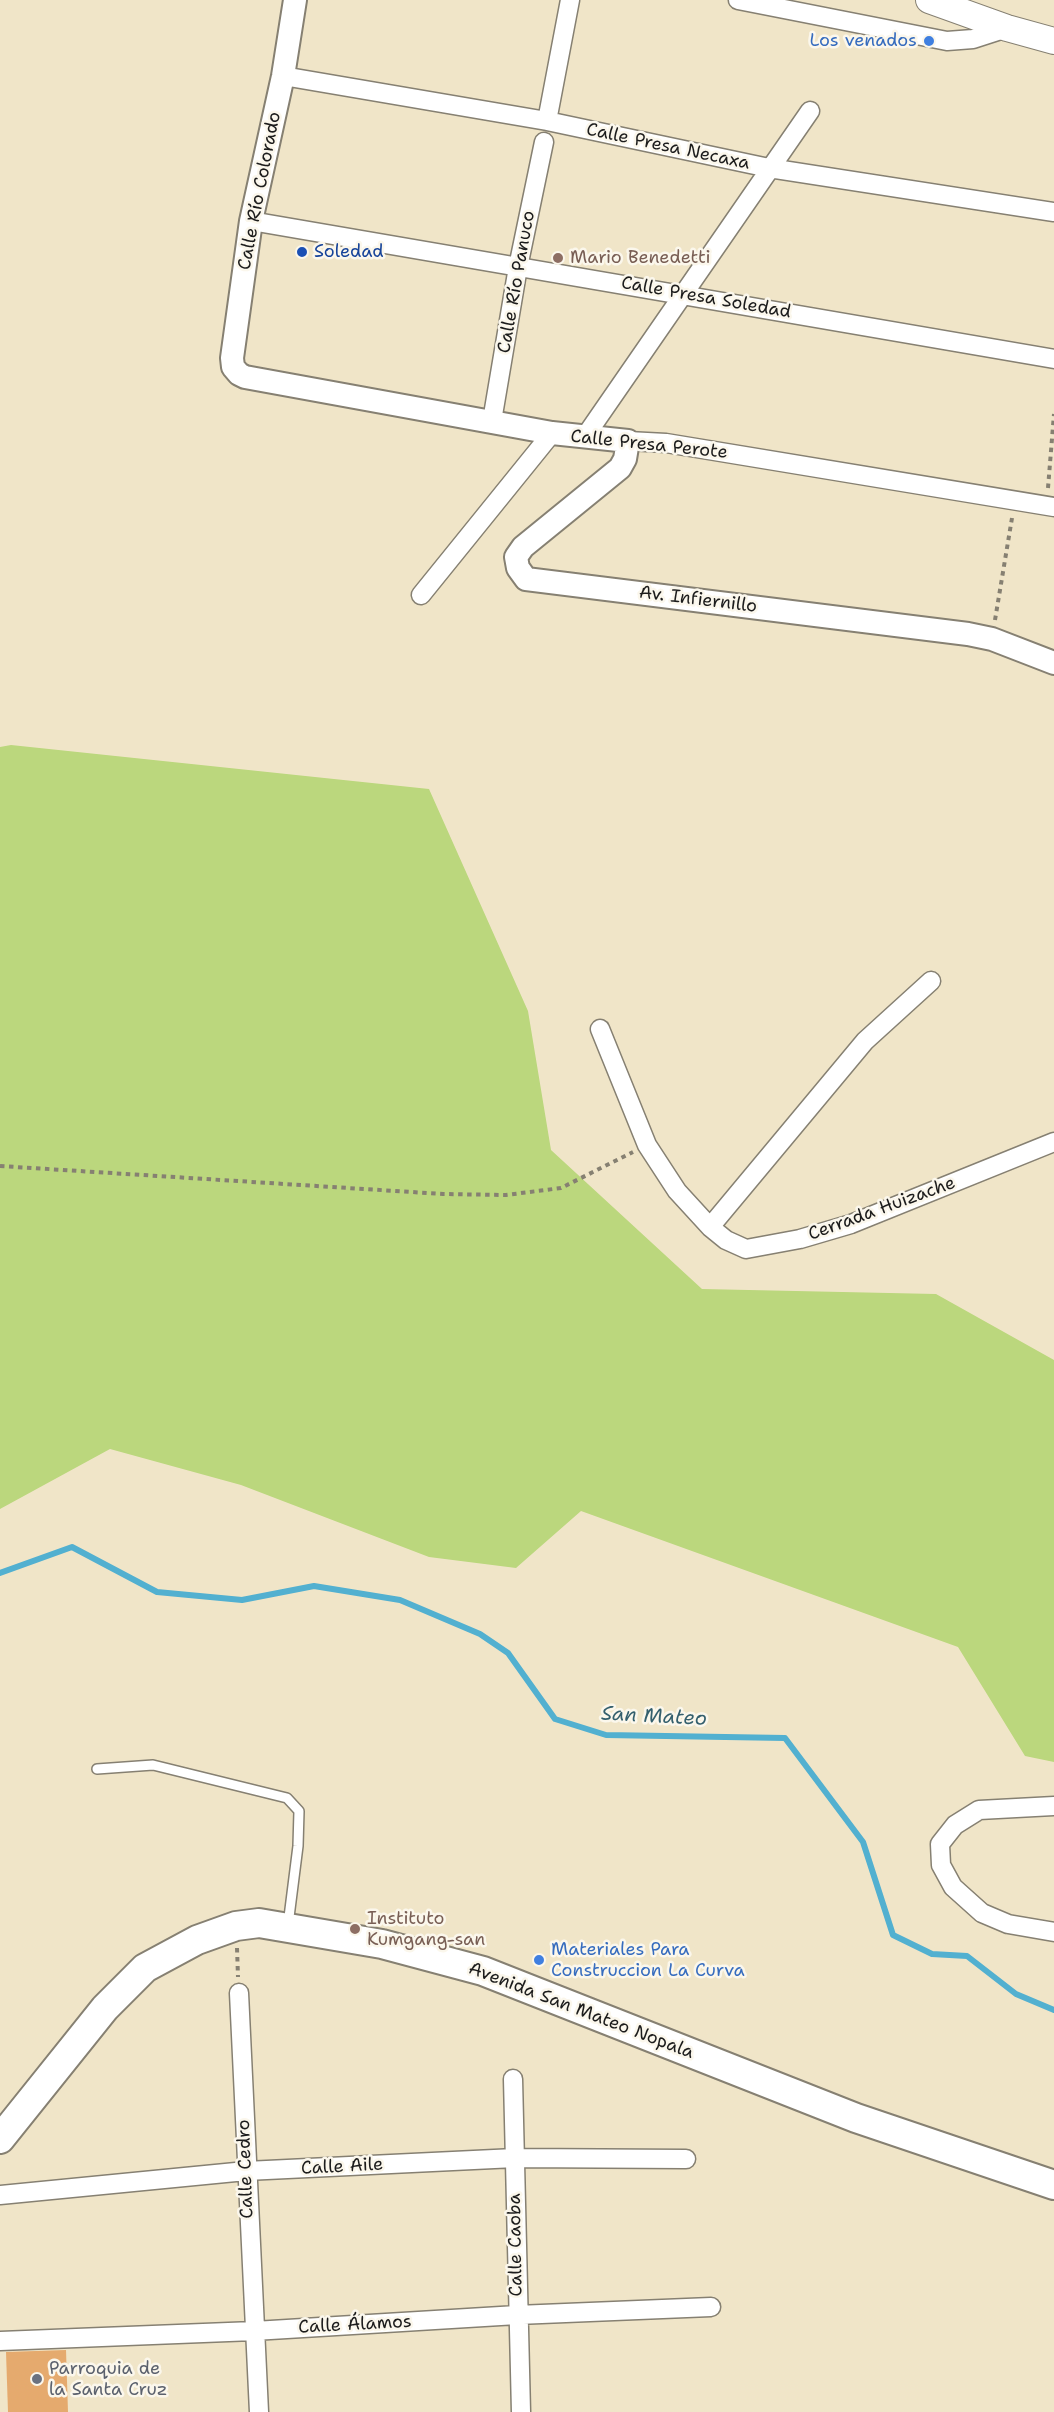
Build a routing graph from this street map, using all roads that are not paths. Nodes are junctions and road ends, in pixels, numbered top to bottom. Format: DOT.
graph roads {
  1 [pos="295,0"];
  2 [pos="570,0"];
  3 [pos="738,0"];
  4 [pos="929,0"];
  5 [pos="1007,28"];
  6 [pos="1054,41"];
  7 [pos="284,76"];
  8 [pos="810,111"];
  9 [pos="547,121"];
  10 [pos="544,142"];
  11 [pos="769,168"];
  12 [pos="1054,212"];
  13 [pos="251,221"];
  14 [pos="518,267"];
  15 [pos="685,294"];
  16 [pos="1054,359"];
  17 [pos="245,377"];
  18 [pos="492,422"];
  19 [pos="552,433"];
  20 [pos="584,438"];
  21 [pos="627,441"];
  22 [pos="1050,506"];
  23 [pos="421,595"];
  24 [pos="1054,663"];
  25 [pos="931,981"];
  26 [pos="600,1029"];
  27 [pos="1054,1142"];
  28 [pos="710,1227"];
  29 [pos="97,1769"];
  30 [pos="1054,1806"];
  31 [pos="288,1928"];
  32 [pos="1054,1932"];
  33 [pos="239,1993"];
  34 [pos="513,2079"];
  35 [pos="0,2139"];
  36 [pos="514,2158"];
  37 [pos="686,2159"];
  38 [pos="246,2172"];
  39 [pos="1054,2185"];
  40 [pos="0,2195"];
  41 [pos="711,2307"];
  42 [pos="517,2315"];
  43 [pos="254,2331"];
  44 [pos="0,2341"];
  45 [pos="259,2412"];
  46 [pos="521,2412"];
  1 -- 7 [label="street, Calle Río Colorado"];
  2 -- 9 [label="street"];
  3 -- 5 [label="street"];
  4 -- 5 [label="main road"];
  5 -- 6 [label="main road"];
  7 -- 9 [label="street, Calle Presa Necaxa"];
  7 -- 13 [label="street, Calle Río Colorado"];
  8 -- 11 [label="street"];
  9 -- 11 [label="street, Calle Presa Necaxa"];
  10 -- 14 [label="street, Calle Río Panuco"];
  11 -- 12 [label="street, Calle Presa Necaxa"];
  11 -- 15 [label="street"];
  13 -- 14 [label="street, Calle Presa Soledad"];
  13 -- 17 [label="street, Calle Río Colorado"];
  14 -- 15 [label="street, Calle Presa Soledad"];
  14 -- 18 [label="street, Calle Río Panuco"];
  15 -- 16 [label="street, Calle Presa Soledad"];
  15 -- 20 [label="street"];
  17 -- 18 [label="street, Calle Presa Perote"];
  18 -- 19 [label="street, Calle Presa Perote"];
  19 -- 20 [label="street, Calle Presa Perote"];
  19 -- 23 [label="street"];
  20 -- 21 [label="street, Calle Presa Perote"];
  21 -- 22 [label="street, Calle Presa Perote"];
  21 -- 24 [label="street, Av. Infiernillo"];
  25 -- 28 [label="street"];
  26 -- 28 [label="street, Cerrada Huizache"];
  27 -- 28 [label="street, Cerrada Huizache"];
  29 -- 31 [label="lane"];
  30 -- 32 [label="street"];
  31 -- 35 [label="main road, Avenida San Mateo Nopala"];
  31 -- 39 [label="main road, Avenida San Mateo Nopala"];
  33 -- 38 [label="street, Calle Cedro"];
  34 -- 36 [label="street, Calle Caoba"];
  36 -- 37 [label="street, Calle Aile"];
  36 -- 38 [label="street, Calle Aile"];
  36 -- 42 [label="street, Calle Caoba"];
  38 -- 40 [label="street, Calle Aile"];
  38 -- 43 [label="street, Calle Cedro"];
  41 -- 42 [label="street, Calle Álamos"];
  42 -- 43 [label="street, Calle Álamos"];
  42 -- 46 [label="street, Calle Caoba"];
  43 -- 44 [label="street, Calle Álamos"];
  43 -- 45 [label="street, Calle Cedro"];
}
